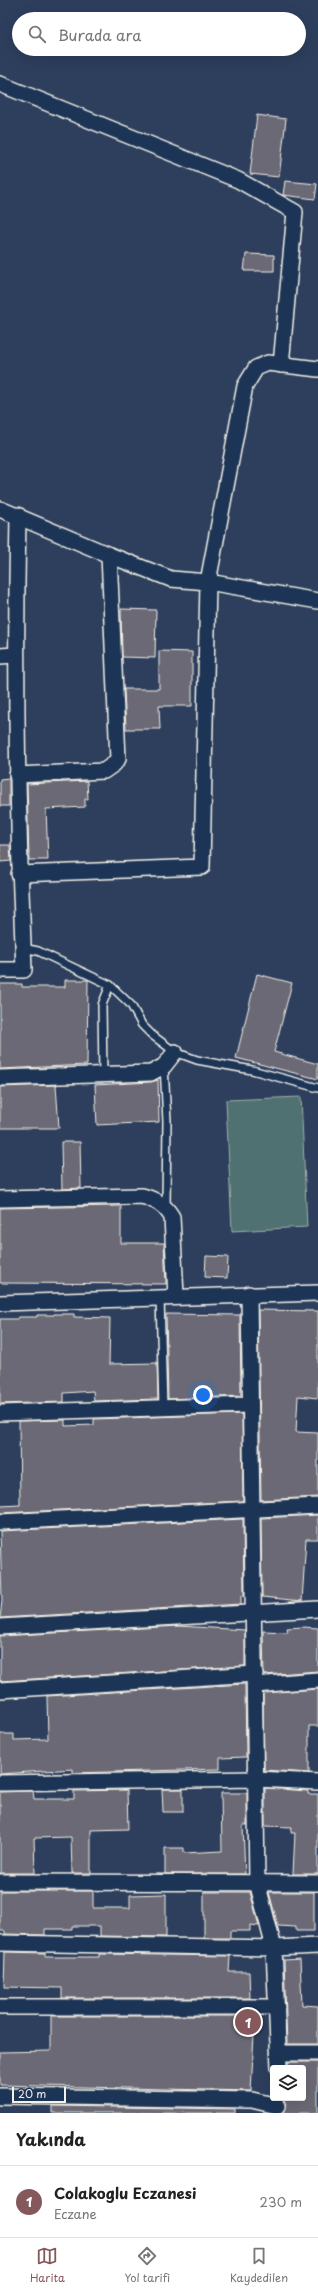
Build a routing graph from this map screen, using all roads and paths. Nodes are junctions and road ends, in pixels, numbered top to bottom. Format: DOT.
graph roads {
  1 [pos="0,84"];
  2 [pos="281,365"];
  3 [pos="318,369"];
  4 [pos="0,509"];
  5 [pos="18,515"];
  6 [pos="109,555"];
  7 [pos="208,582"];
  8 [pos="318,600"];
  9 [pos="15,654"];
  10 [pos="0,656"];
  11 [pos="17,775"];
  12 [pos="19,874"];
  13 [pos="23,948"];
  14 [pos="0,970"];
  15 [pos="110,985"];
  16 [pos="175,1052"];
  17 [pos="164,1066"];
  18 [pos="103,1075"];
  19 [pos="0,1078"];
  20 [pos="318,1088"];
  21 [pos="0,1199"];
  22 [pos="166,1206"];
  23 [pos="318,1293"];
  24 [pos="249,1294"];
  25 [pos="176,1296"];
  26 [pos="160,1297"];
  27 [pos="0,1303"];
  28 [pos="249,1405"];
  29 [pos="163,1408"];
  30 [pos="0,1413"];
  31 [pos="318,1506"];
  32 [pos="251,1508"];
  33 [pos="0,1522"];
  34 [pos="318,1609"];
  35 [pos="253,1612"];
  36 [pos="0,1627"];
  37 [pos="255,1680"];
  38 [pos="318,1680"];
  39 [pos="0,1690"];
  40 [pos="256,1778"];
  41 [pos="318,1782"];
  42 [pos="0,1783"];
  43 [pos="0,1882"];
  44 [pos="257,1882"];
  45 [pos="318,1883"];
  46 [pos="0,1943"];
  47 [pos="318,1946"];
  48 [pos="274,1948"];
  49 [pos="0,2007"];
  50 [pos="277,2007"];
  51 [pos="279,2053"];
  52 [pos="318,2053"];
  53 [pos="279,2065"];
  54 [pos="0,2096"];
  55 [pos="277,2106"];
  1 -- 2 [label="street"];
  2 -- 3 [label="street"];
  2 -- 7 [label="street"];
  4 -- 5 [label="street"];
  5 -- 6 [label="street"];
  5 -- 9 [label="street"];
  6 -- 7 [label="street"];
  6 -- 11 [label="street"];
  7 -- 8 [label="street"];
  7 -- 12 [label="street"];
  9 -- 10 [label="street"];
  9 -- 11 [label="street"];
  11 -- 12 [label="street"];
  12 -- 13 [label="street"];
  13 -- 14 [label="street"];
  13 -- 15 [label="lane"];
  15 -- 16 [label="lane"];
  15 -- 18 [label="lane"];
  16 -- 17 [label="street"];
  16 -- 20 [label="lane"];
  17 -- 18 [label="street"];
  17 -- 22 [label="lane"];
  18 -- 19 [label="street"];
  21 -- 22 [label="street"];
  22 -- 25 [label="street"];
  23 -- 24 [label="street"];
  24 -- 25 [label="street"];
  24 -- 28 [label="street"];
  25 -- 26 [label="street"];
  26 -- 27 [label="street"];
  26 -- 29 [label="lane"];
  28 -- 29 [label="street"];
  28 -- 32 [label="street"];
  29 -- 30 [label="street"];
  31 -- 32 [label="street"];
  32 -- 33 [label="street"];
  32 -- 35 [label="street"];
  34 -- 35 [label="street"];
  35 -- 36 [label="street"];
  35 -- 37 [label="street"];
  37 -- 38 [label="street"];
  37 -- 39 [label="street"];
  37 -- 40 [label="street"];
  40 -- 41 [label="street"];
  40 -- 42 [label="street"];
  40 -- 44 [label="street"];
  43 -- 44 [label="street"];
  44 -- 45 [label="street"];
  44 -- 48 [label="street"];
  46 -- 48 [label="street"];
  47 -- 48 [label="street"];
  48 -- 50 [label="street"];
  49 -- 50 [label="street"];
  50 -- 51 [label="street"];
  51 -- 52 [label="street"];
  51 -- 53 [label="street"];
  54 -- 55 [label="street"];
}
